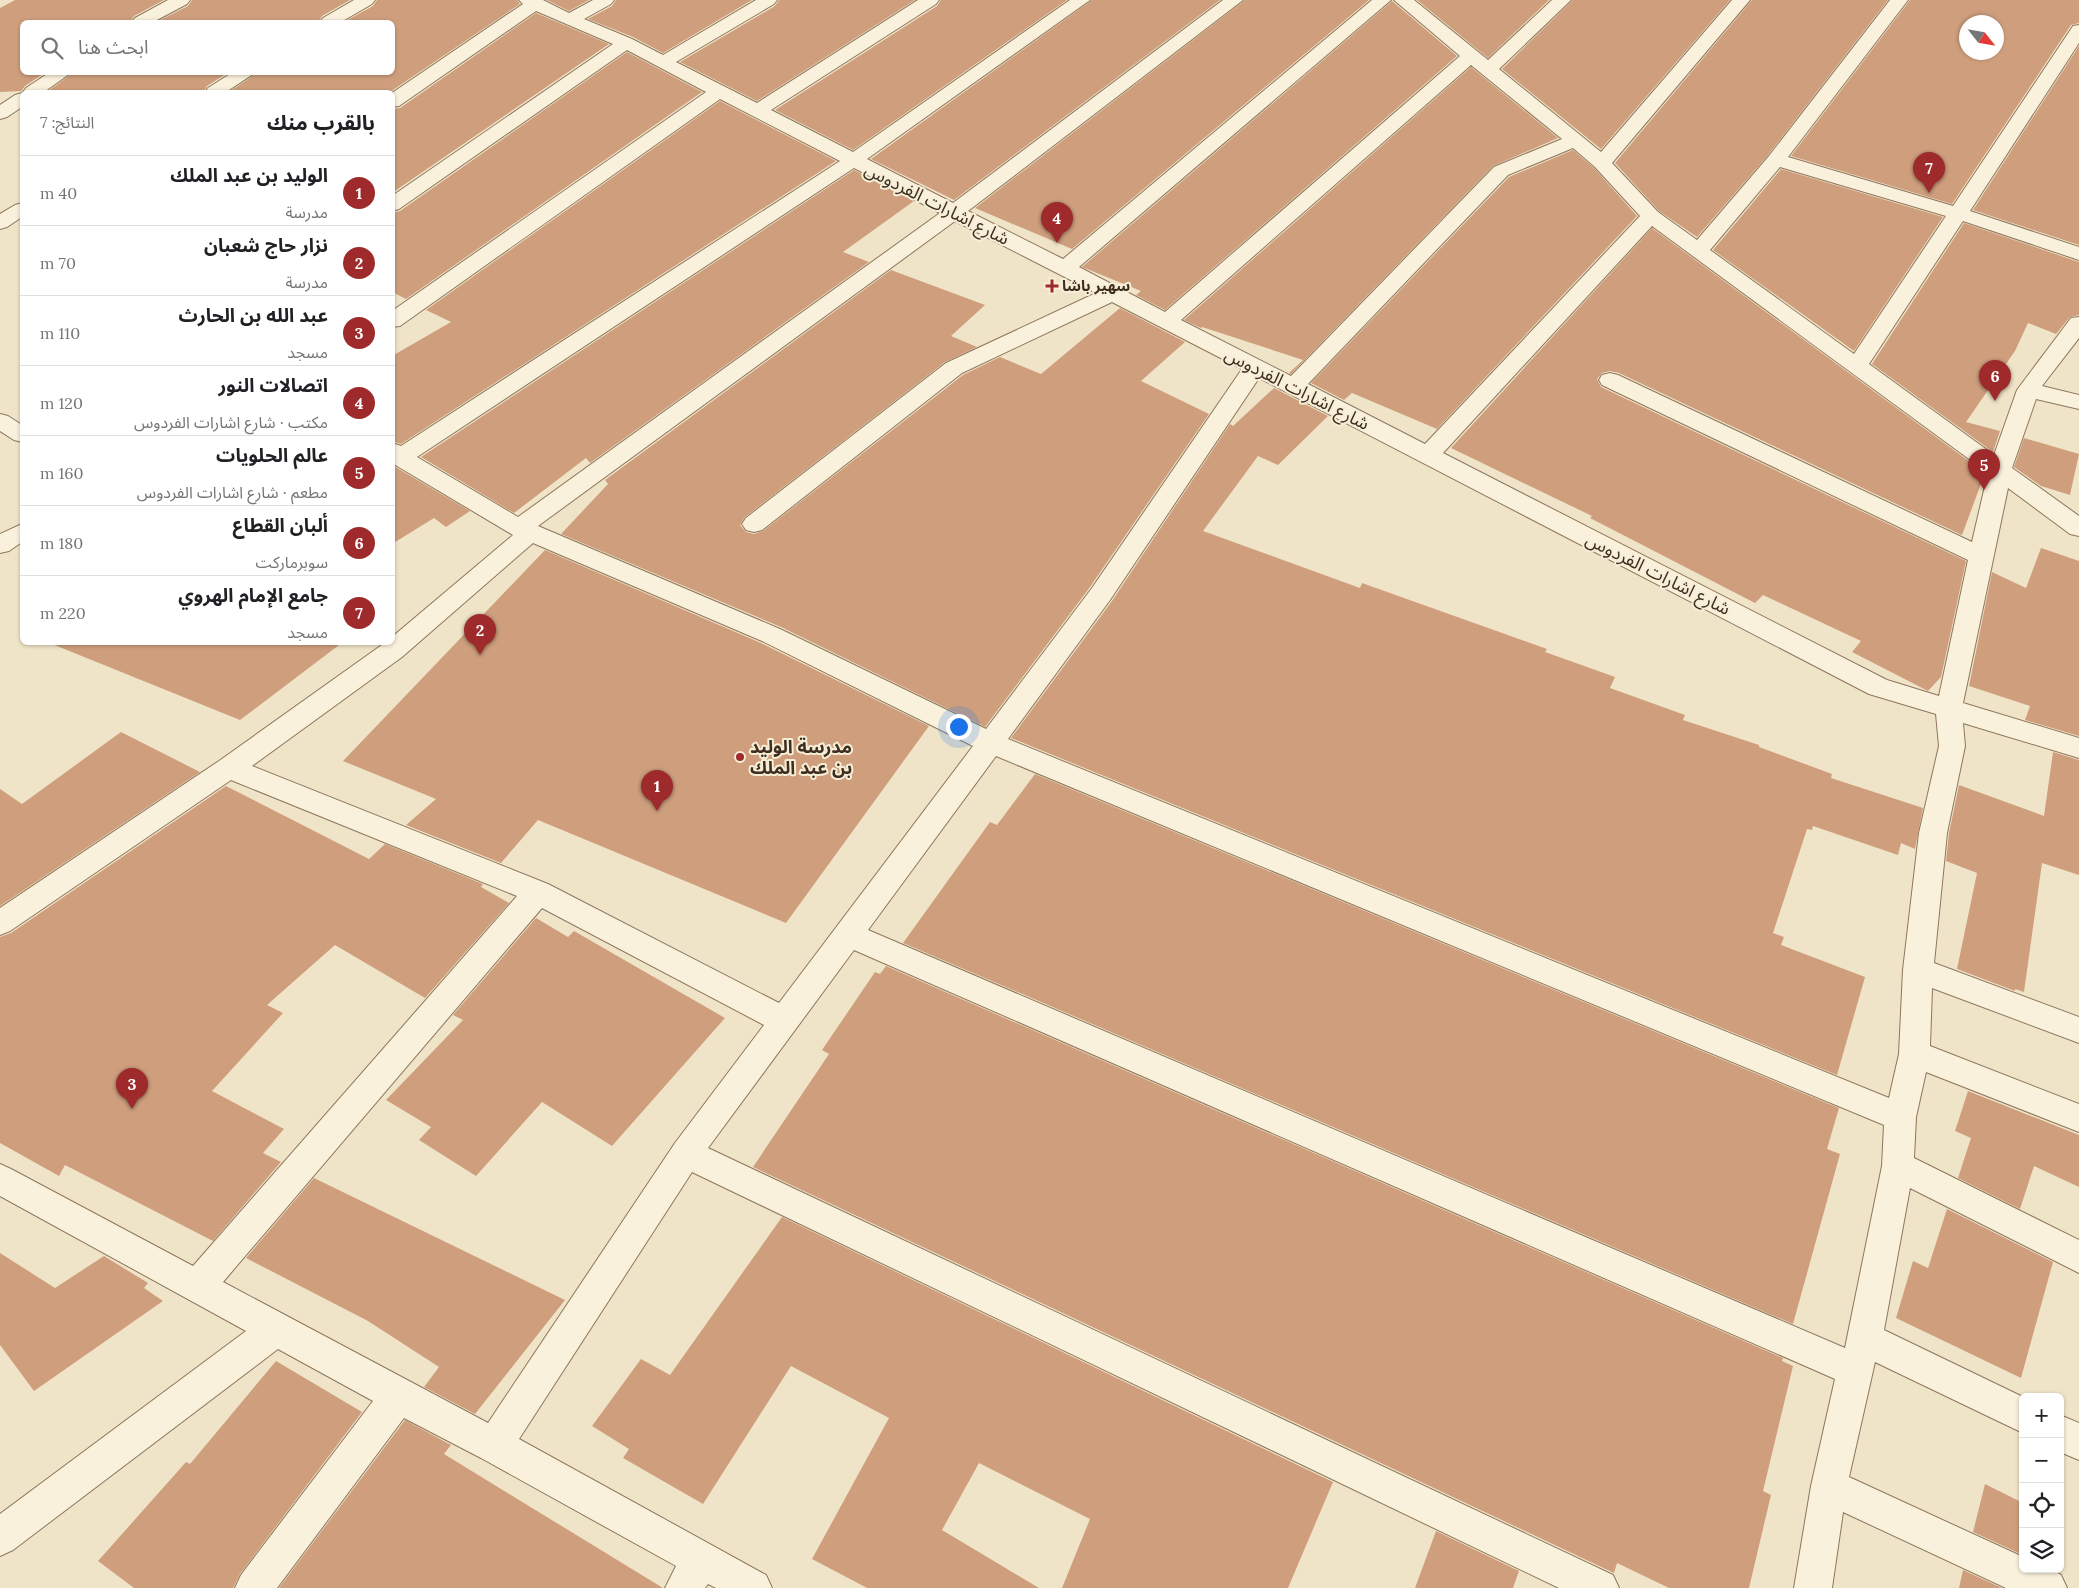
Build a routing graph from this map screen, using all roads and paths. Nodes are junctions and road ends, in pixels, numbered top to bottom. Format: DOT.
graph roads {
  1 [pos="181,0"];
  2 [pos="366,0"];
  3 [pos="605,0"];
  4 [pos="768,0"];
  5 [pos="930,0"];
  6 [pos="1081,0"];
  7 [pos="1234,0"];
  8 [pos="1382,0"];
  9 [pos="1403,0"];
  10 [pos="1562,0"];
  11 [pos="1741,0"];
  12 [pos="1899,0"];
  13 [pos="532,1"];
  14 [pos="145,20"];
  15 [pos="332,20"];
  16 [pos="570,20"];
  17 [pos="2079,30"];
  18 [pos="626,43"];
  19 [pos="1471,56"];
  20 [pos="663,62"];
  21 [pos="1488,70"];
  22 [pos="58,75"];
  23 [pos="242,75"];
  24 [pos="35,90"];
  25 [pos="217,90"];
  26 [pos="719,91"];
  27 [pos="20,100"];
  28 [pos="395,100"];
  29 [pos="757,111"];
  30 [pos="0,113"];
  31 [pos="1574,141"];
  32 [pos="1776,160"];
  33 [pos="852,161"];
  34 [pos="1602,163"];
  35 [pos="0,199"];
  36 [pos="395,203"];
  37 [pos="20,208"];
  38 [pos="20,210"];
  39 [pos="953,212"];
  40 [pos="1957,213"];
  41 [pos="1651,216"];
  42 [pos="0,223"];
  43 [pos="1699,250"];
  44 [pos="2079,254"];
  45 [pos="1064,269"];
  46 [pos="1112,294"];
  47 [pos="395,319"];
  48 [pos="1166,322"];
  49 [pos="2079,323"];
  50 [pos="1857,366"];
  51 [pos="1255,367"];
  52 [pos="1610,380"];
  53 [pos="1293,387"];
  54 [pos="2028,390"];
  55 [pos="2079,402"];
  56 [pos="0,421"];
  57 [pos="20,434"];
  58 [pos="396,453"];
  59 [pos="1428,456"];
  60 [pos="2000,470"];
  61 [pos="754,524"];
  62 [pos="2078,525"];
  63 [pos="525,530"];
  64 [pos="20,533"];
  65 [pos="0,545"];
  66 [pos="1981,556"];
  67 [pos="395,639"];
  68 [pos="386,647"];
  69 [pos="1949,708"];
  70 [pos="992,743"];
  71 [pos="2079,748"];
  72 [pos="229,768"];
  73 [pos="538,892"];
  74 [pos="0,923"];
  75 [pos="847,934"];
  76 [pos="1918,970"];
  77 [pos="783,1020"];
  78 [pos="2079,1030"];
  79 [pos="1914,1054"];
  80 [pos="1900,1117"];
  81 [pos="2079,1118"];
  82 [pos="686,1153"];
  83 [pos="1898,1166"];
  84 [pos="6,1189"];
  85 [pos="2079,1257"];
  86 [pos="198,1286"];
  87 [pos="277,1330"];
  88 [pos="1860,1354"];
  89 [pos="399,1396"];
  90 [pos="2019,1414"];
  91 [pos="2064,1435"];
  92 [pos="2079,1442"];
  93 [pos="494,1444"];
  94 [pos="1829,1486"];
  95 [pos="0,1537"];
  96 [pos="692,1574"];
  97 [pos="254,1588"];
  98 [pos="753,1588"];
  99 [pos="1600,1588"];
  100 [pos="1813,1588"];
  101 [pos="2048,1588"];
  1 -- 14 [label="street"];
  2 -- 15 [label="street"];
  3 -- 16 [label="street"];
  4 -- 20 [label="street"];
  5 -- 29 [label="street"];
  6 -- 33 [label="street"];
  7 -- 39 [label="street"];
  8 -- 45 [label="street"];
  9 -- 19 [label="street"];
  10 -- 21 [label="street"];
  11 -- 34 [label="street"];
  12 -- 32 [label="street"];
  13 -- 16 [label="street, شارع اشارات الفردوس"];
  13 -- 28 [label="street"];
  16 -- 18 [label="street, شارع اشارات الفردوس"];
  17 -- 40 [label="street"];
  18 -- 20 [label="street, شارع اشارات الفردوس"];
  18 -- 36 [label="street"];
  19 -- 21 [label="street"];
  19 -- 48 [label="street"];
  20 -- 26 [label="street, شارع اشارات الفردوس"];
  21 -- 31 [label="street"];
  22 -- 24 [label="street"];
  23 -- 25 [label="street"];
  26 -- 29 [label="street, شارع اشارات الفردوس"];
  26 -- 47 [label="street"];
  27 -- 30 [label="street"];
  29 -- 33 [label="street, شارع اشارات الفردوس"];
  31 -- 34 [label="street"];
  31 -- 53 [label="street"];
  32 -- 40 [label="street"];
  32 -- 43 [label="street"];
  33 -- 39 [label="street, شارع اشارات الفردوس"];
  33 -- 58 [label="street"];
  34 -- 41 [label="street"];
  35 -- 37 [label="street"];
  38 -- 42 [label="street"];
  39 -- 45 [label="street, شارع اشارات الفردوس"];
  39 -- 63 [label="street"];
  40 -- 44 [label="street"];
  40 -- 50 [label="street"];
  41 -- 43 [label="street"];
  41 -- 59 [label="street"];
  43 -- 50 [label="street"];
  45 -- 46 [label="street, شارع اشارات الفردوس"];
  46 -- 48 [label="street, شارع اشارات الفردوس"];
  46 -- 61 [label="street"];
  48 -- 51 [label="street, شارع اشارات الفردوس"];
  49 -- 54 [label="street"];
  50 -- 60 [label="street"];
  51 -- 53 [label="street, شارع اشارات الفردوس"];
  51 -- 70 [label="street"];
  52 -- 66 [label="street"];
  53 -- 59 [label="street, شارع اشارات الفردوس"];
  54 -- 55 [label="street"];
  54 -- 60 [label="street"];
  56 -- 57 [label="street"];
  58 -- 63 [label="street"];
  59 -- 69 [label="street, شارع اشارات الفردوس"];
  60 -- 62 [label="street"];
  60 -- 66 [label="street"];
  63 -- 67 [label="street"];
  63 -- 70 [label="street"];
  64 -- 65 [label="street"];
  66 -- 69 [label="street"];
  68 -- 72 [label="street"];
  69 -- 71 [label="street, شارع اشارات الفردوس"];
  69 -- 76 [label="street"];
  70 -- 75 [label="street"];
  70 -- 80 [label="street"];
  72 -- 73 [label="street"];
  72 -- 74 [label="street"];
  73 -- 77 [label="street"];
  73 -- 86 [label="street"];
  75 -- 77 [label="street"];
  75 -- 88 [label="street"];
  76 -- 78 [label="street"];
  76 -- 79 [label="street"];
  77 -- 82 [label="street"];
  79 -- 80 [label="street"];
  79 -- 81 [label="street"];
  80 -- 83 [label="street"];
  82 -- 93 [label="street"];
  82 -- 99 [label="street"];
  83 -- 85 [label="street"];
  83 -- 88 [label="street"];
  84 -- 86 [label="street"];
  86 -- 87 [label="street"];
  87 -- 89 [label="street"];
  87 -- 95 [label="street"];
  88 -- 90 [label="street"];
  88 -- 94 [label="street"];
  89 -- 93 [label="street"];
  89 -- 97 [label="street"];
  91 -- 92 [label="street"];
  93 -- 96 [label="street"];
  94 -- 100 [label="street"];
  94 -- 101 [label="street"];
  96 -- 98 [label="street"];
}
